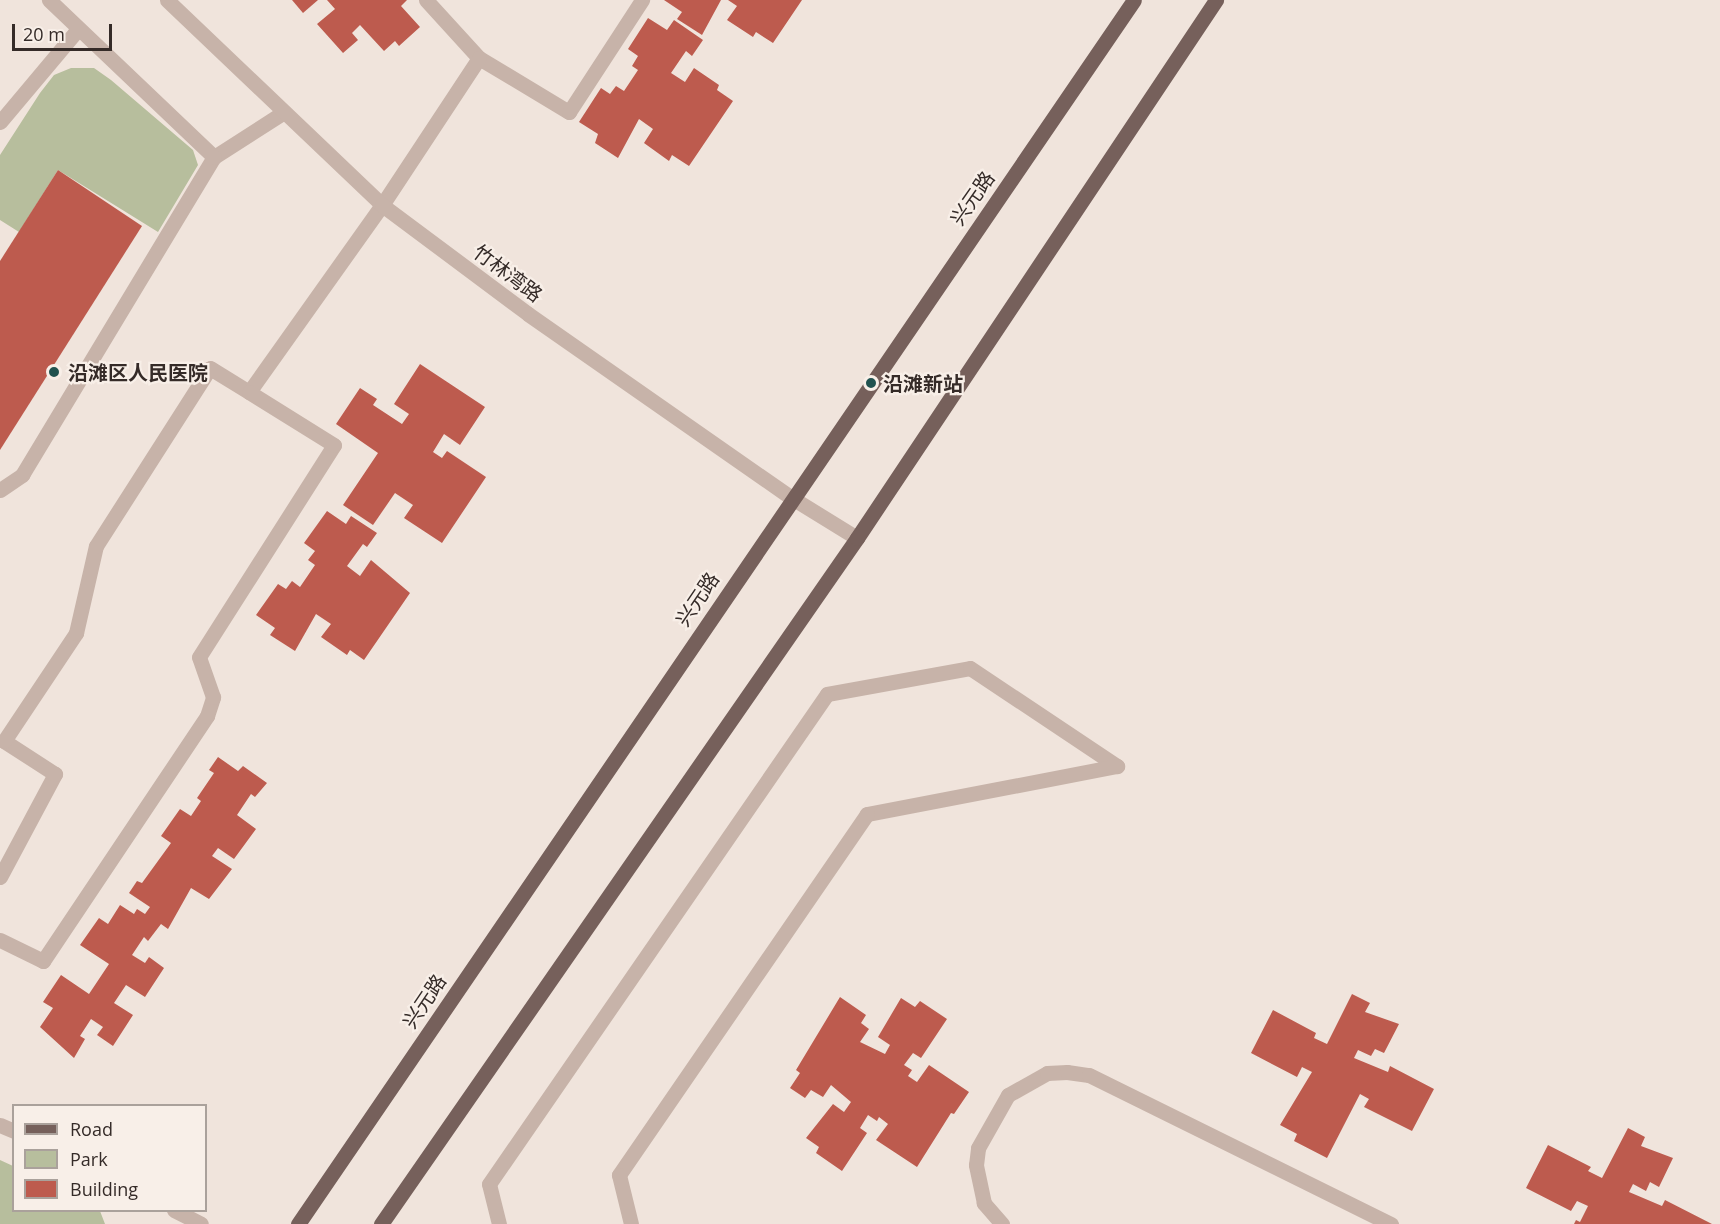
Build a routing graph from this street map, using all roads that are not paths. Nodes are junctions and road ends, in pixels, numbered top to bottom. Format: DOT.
graph roads {
  1 [pos="49,0"];
  2 [pos="167,0"];
  3 [pos="426,0"];
  4 [pos="642,0"];
  5 [pos="1134,0"];
  6 [pos="1216,0"];
  7 [pos="78,29"];
  8 [pos="479,58"];
  9 [pos="284,112"];
  10 [pos="0,122"];
  11 [pos="214,157"];
  12 [pos="382,205"];
  13 [pos="249,392"];
  14 [pos="0,490"];
  15 [pos="792,498"];
  16 [pos="857,538"];
  17 [pos="0,877"];
  18 [pos="0,940"];
  19 [pos="178,1212"];
  20 [pos="201,1224"];
  21 [pos="298,1224"];
  22 [pos="381,1224"];
  23 [pos="499,1224"];
  24 [pos="631,1224"];
  25 [pos="1002,1224"];
  26 [pos="1391,1224"];
  1 -- 7 [label="street"];
  2 -- 9 [label="street, 竹林湾路"];
  3 -- 8 [label="street"];
  4 -- 8 [label="street"];
  5 -- 15 [label="main road, 兴元路"];
  6 -- 16 [label="main road"];
  7 -- 10 [label="street"];
  7 -- 11 [label="street"];
  8 -- 12 [label="street"];
  9 -- 11 [label="street"];
  9 -- 12 [label="street, 竹林湾路"];
  11 -- 14 [label="street"];
  12 -- 13 [label="street"];
  12 -- 15 [label="street, 竹林湾路"];
  13 -- 17 [label="street"];
  13 -- 18 [label="street"];
  15 -- 16 [label="street, 竹林湾路"];
  15 -- 21 [label="main road, 兴元路"];
  16 -- 22 [label="main road"];
  19 -- 20 [label="street"];
  23 -- 24 [label="street"];
  25 -- 26 [label="street"];
}
